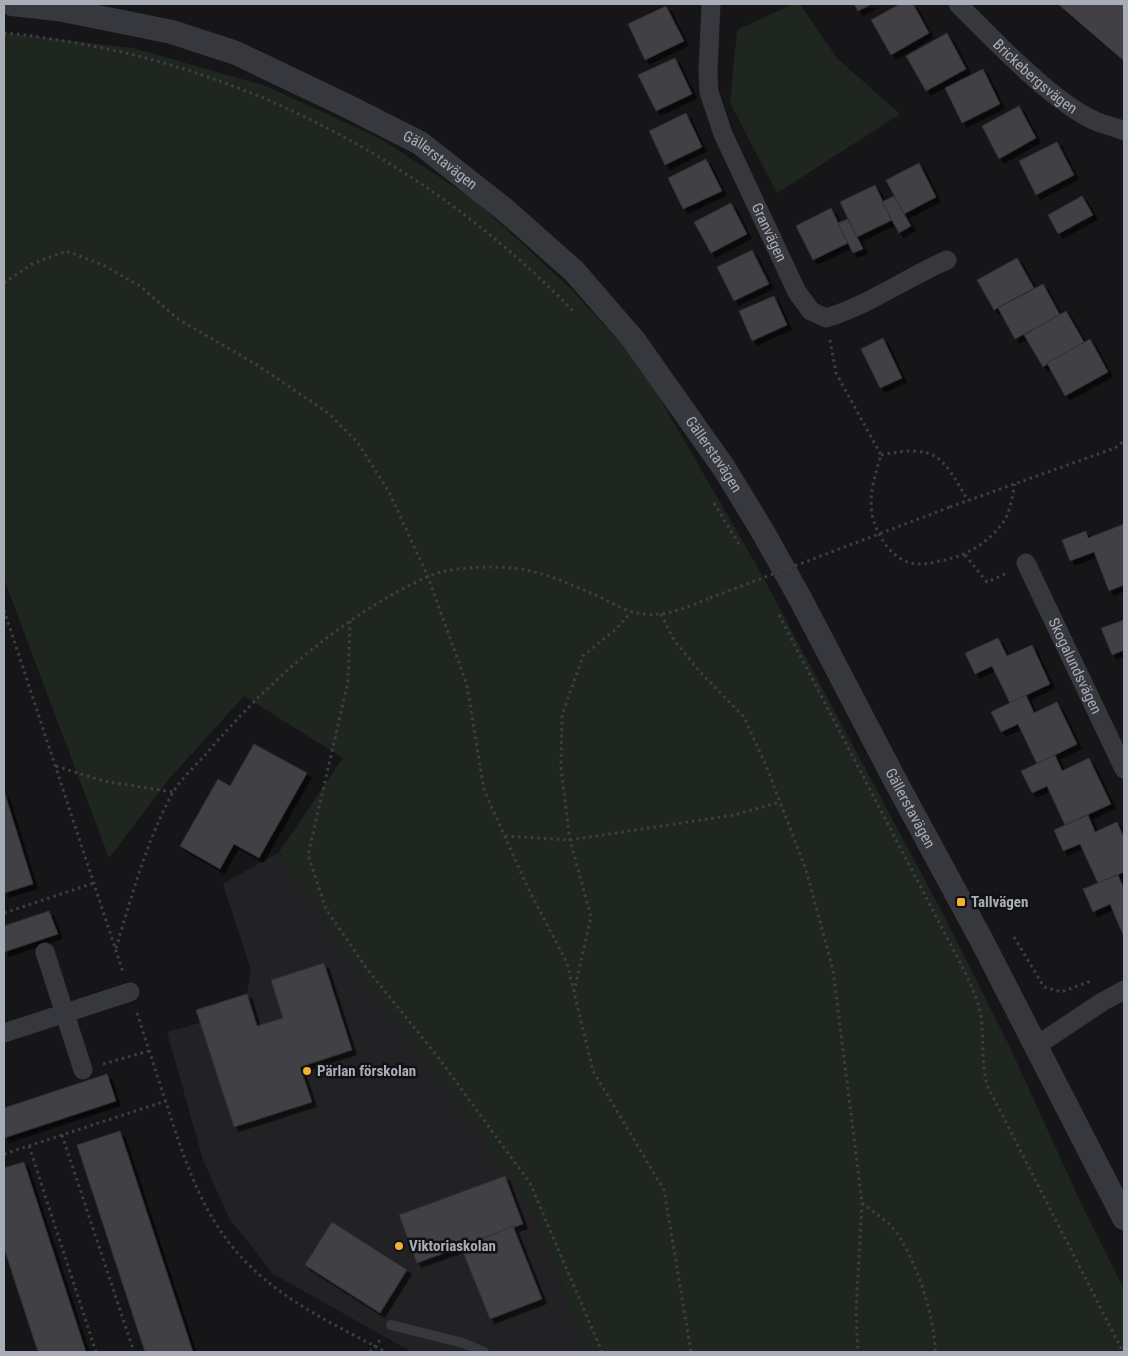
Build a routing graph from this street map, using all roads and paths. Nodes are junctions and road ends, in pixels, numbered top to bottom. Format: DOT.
graph roads {
  1 [pos="12,4"];
  2 [pos="711,4"];
  3 [pos="958,4"];
  4 [pos="4,33"];
  5 [pos="1123,129"];
  6 [pos="947,260"];
  7 [pos="4,283"];
  8 [pos="579,317"];
  9 [pos="826,318"];
  10 [pos="1124,442"];
  11 [pos="881,455"];
  12 [pos="1015,484"];
  13 [pos="710,497"];
  14 [pos="968,501"];
  15 [pos="746,554"];
  16 [pos="965,555"];
  17 [pos="1026,563"];
  18 [pos="428,577"];
  19 [pos="760,577"];
  20 [pos="765,585"];
  21 [pos="776,608"];
  22 [pos="4,610"];
  23 [pos="631,612"];
  24 [pos="661,614"];
  25 [pos="350,621"];
  26 [pos="56,766"];
  27 [pos="1124,769"];
  28 [pos="173,792"];
  29 [pos="780,802"];
  30 [pos="504,836"];
  31 [pos="570,840"];
  32 [pos="94,883"];
  33 [pos="4,912"];
  34 [pos="1014,937"];
  35 [pos="116,948"];
  36 [pos="45,952"];
  37 [pos="1097,978"];
  38 [pos="1124,990"];
  39 [pos="130,992"];
  40 [pos="574,993"];
  41 [pos="66,1013"];
  42 [pos="4,1033"];
  43 [pos="1036,1046"];
  44 [pos="149,1051"];
  45 [pos="83,1070"];
  46 [pos="166,1101"];
  47 [pos="62,1135"];
  48 [pos="29,1146"];
  49 [pos="4,1154"];
  50 [pos="862,1202"];
  51 [pos="1124,1218"];
  52 [pos="391,1325"];
  53 [pos="376,1347"];
  54 [pos="96,1352"];
  55 [pos="134,1352"];
  56 [pos="370,1352"];
  57 [pos="386,1352"];
  58 [pos="484,1352"];
  59 [pos="602,1352"];
  60 [pos="691,1352"];
  61 [pos="858,1352"];
  62 [pos="936,1352"];
  63 [pos="1123,1352"];
  1 -- 43 [label="street, Gällerstavägen"];
  2 -- 9 [label="street, Granvägen"];
  3 -- 5 [label="street, Brickebergsvägen"];
  4 -- 8 [label="path"];
  6 -- 9 [label="street"];
  7 -- 18 [label="path"];
  9 -- 11 [label="path"];
  10 -- 12 [label="path"];
  11 -- 14 [label="path"];
  11 -- 16 [label="path"];
  12 -- 14 [label="path"];
  12 -- 16 [label="path"];
  13 -- 15 [label="path"];
  14 -- 24 [label="path, bridge"];
  16 -- 17 [label="path"];
  17 -- 27 [label="street, Skogalundsvägen"];
  18 -- 23 [label="path"];
  18 -- 25 [label="path"];
  18 -- 30 [label="path"];
  19 -- 20 [label="path"];
  21 -- 63 [label="path"];
  22 -- 26 [label="path"];
  23 -- 24 [label="path"];
  23 -- 31 [label="path"];
  24 -- 29 [label="path"];
  25 -- 28 [label="path"];
  25 -- 59 [label="path"];
  26 -- 28 [label="path"];
  26 -- 32 [label="path"];
  28 -- 35 [label="path"];
  29 -- 31 [label="path"];
  29 -- 50 [label="path"];
  30 -- 31 [label="path"];
  30 -- 40 [label="path"];
  31 -- 40 [label="path"];
  32 -- 33 [label="path"];
  32 -- 35 [label="path"];
  34 -- 37 [label="path"];
  35 -- 39 [label="path"];
  36 -- 41 [label="street"];
  38 -- 43 [label="street"];
  39 -- 41 [label="street"];
  39 -- 44 [label="path"];
  40 -- 60 [label="path"];
  41 -- 42 [label="street"];
  41 -- 45 [label="street"];
  43 -- 51 [label="street, Gällerstavägen"];
  44 -- 45 [label="path"];
  44 -- 46 [label="path"];
  46 -- 47 [label="path"];
  46 -- 53 [label="path"];
  47 -- 48 [label="path"];
  47 -- 55 [label="path"];
  48 -- 49 [label="path"];
  48 -- 54 [label="path"];
  50 -- 61 [label="path"];
  50 -- 62 [label="path"];
  52 -- 58 [label="lane"];
  53 -- 56 [label="path"];
  53 -- 57 [label="path"];
}
